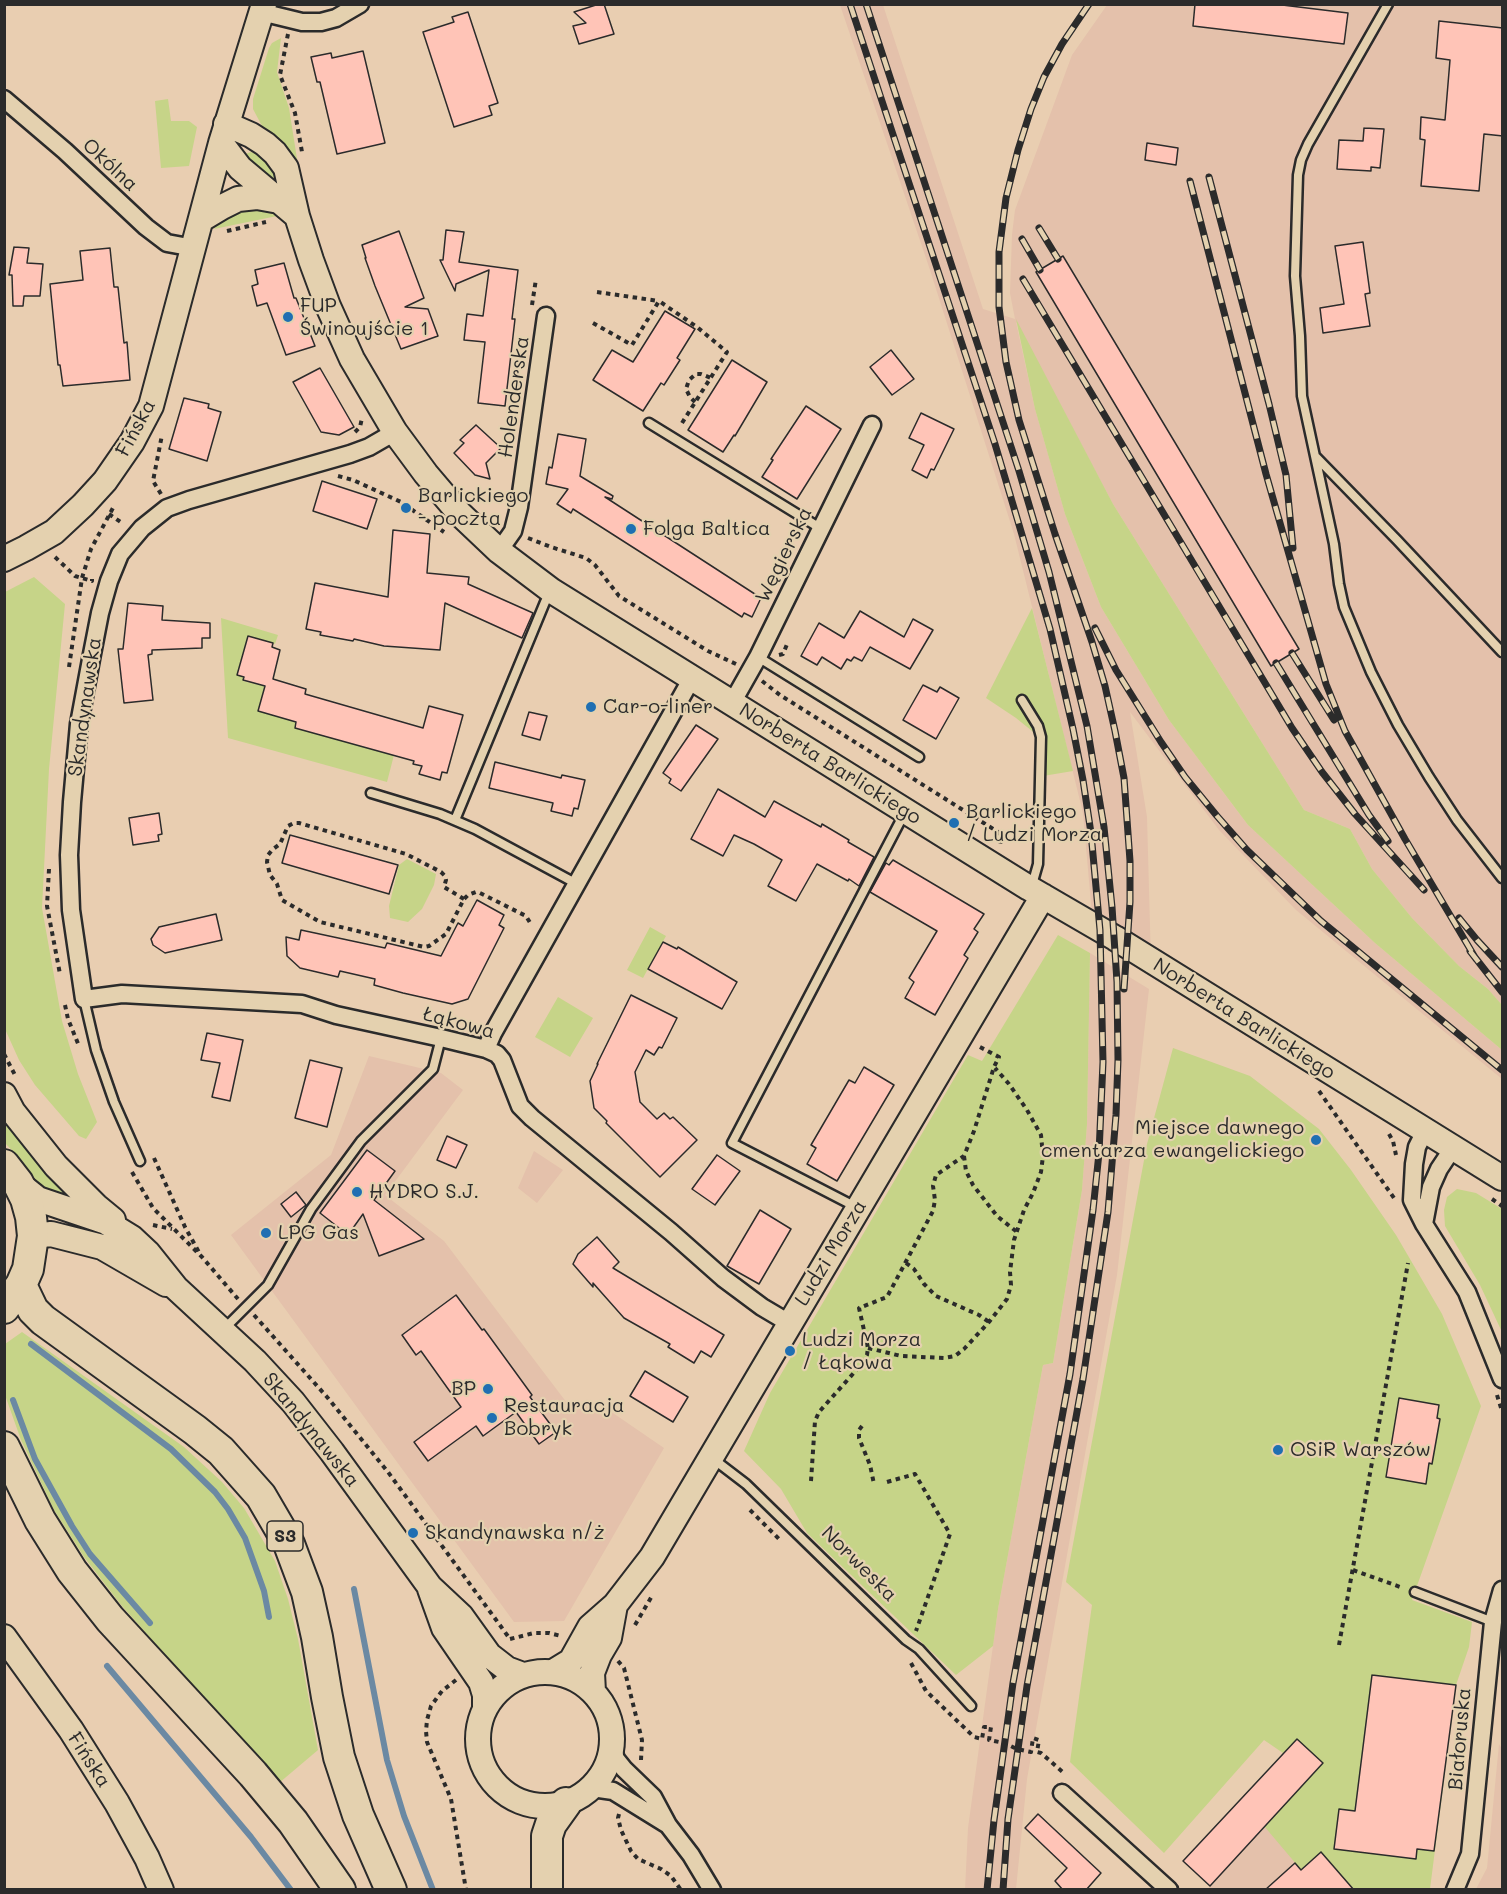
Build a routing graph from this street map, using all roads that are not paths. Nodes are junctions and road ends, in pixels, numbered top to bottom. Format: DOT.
graph roads {
  1 [pos="360,4"];
  2 [pos="1388,4"];
  3 [pos="262,8"];
  4 [pos="4,99"];
  5 [pos="224,134"];
  6 [pos="288,209"];
  7 [pos="209,226"];
  8 [pos="194,248"];
  9 [pos="546,316"];
  10 [pos="649,423"];
  11 [pos="872,425"];
  12 [pos="395,432"];
  13 [pos="1314,456"];
  14 [pos="820,528"];
  15 [pos="499,550"];
  16 [pos="4,559"];
  17 [pos="552,591"];
  18 [pos="1503,652"];
  19 [pos="758,657"];
  20 [pos="692,678"];
  21 [pos="1022,700"];
  22 [pos="732,703"];
  23 [pos="919,757"];
  24 [pos="371,793"];
  25 [pos="906,811"];
  26 [pos="455,820"];
  27 [pos="1503,878"];
  28 [pos="578,884"];
  29 [pos="1036,892"];
  30 [pos="84,999"];
  31 [pos="441,1038"];
  32 [pos="486,1049"];
  33 [pos="11,1088"];
  34 [pos="1425,1131"];
  35 [pos="1453,1148"];
  36 [pos="140,1161"];
  37 [pos="11,1174"];
  38 [pos="1503,1178"];
  39 [pos="858,1208"];
  40 [pos="1424,1224"];
  41 [pos="141,1231"];
  42 [pos="33,1236"];
  43 [pos="176,1288"];
  44 [pos="13,1296"];
  45 [pos="789,1323"];
  46 [pos="223,1330"];
  47 [pos="1503,1379"];
  48 [pos="4,1447"];
  49 [pos="711,1458"];
  50 [pos="430,1587"];
  51 [pos="1503,1590"];
  52 [pos="1415,1592"];
  53 [pos="615,1605"];
  54 [pos="1492,1622"];
  55 [pos="4,1637"];
  56 [pos="553,1672"];
  57 [pos="523,1675"];
  58 [pos="593,1692"];
  59 [pos="971,1706"];
  60 [pos="485,1707"];
  61 [pos="612,1748"];
  62 [pos="592,1788"];
  63 [pos="1062,1793"];
  64 [pos="566,1803"];
  65 [pos="668,1825"];
  66 [pos="161,1890"];
  67 [pos="340,1890"];
  68 [pos="391,1890"];
  69 [pos="547,1890"];
  70 [pos="712,1890"];
  71 [pos="1169,1890"];
  72 [pos="1455,1890"];
  1 -- 3 [label="street"];
  2 -- 13 [label="lane"];
  3 -- 5 [label="street"];
  4 -- 8 [label="street, Okólna"];
  5 -- 6 [label="street"];
  5 -- 6 [label="street, Norberta Barlickiego"];
  5 -- 7 [label="street"];
  6 -- 7 [label="street"];
  6 -- 12 [label="street, Norberta Barlickiego"];
  7 -- 8 [label="street"];
  8 -- 16 [label="street, Fińska"];
  9 -- 15 [label="street, Holenderska"];
  10 -- 14 [label="lane"];
  11 -- 14 [label="street, Węgierska"];
  12 -- 15 [label="street, Norberta Barlickiego"];
  12 -- 30 [label="street, Skandynawska"];
  13 -- 18 [label="lane"];
  13 -- 27 [label="lane"];
  14 -- 19 [label="street, Węgierska"];
  15 -- 17 [label="street, Norberta Barlickiego"];
  17 -- 20 [label="street, Norberta Barlickiego"];
  17 -- 26 [label="lane"];
  19 -- 22 [label="street, Węgierska"];
  19 -- 23 [label="lane"];
  20 -- 22 [label="street, Norberta Barlickiego"];
  20 -- 28 [label="street"];
  21 -- 29 [label="lane"];
  22 -- 25 [label="street, Norberta Barlickiego"];
  24 -- 26 [label="lane"];
  25 -- 29 [label="street, Norberta Barlickiego"];
  25 -- 39 [label="lane"];
  26 -- 28 [label="lane"];
  28 -- 32 [label="street"];
  29 -- 34 [label="street, Norberta Barlickiego"];
  29 -- 39 [label="street, Ludzi Morza"];
  30 -- 31 [label="street, Łąkowa"];
  30 -- 36 [label="lane, Skandynawska"];
  31 -- 32 [label="street, Łąkowa"];
  31 -- 46 [label="lane"];
  32 -- 45 [label="street, Łąkowa"];
  33 -- 41 [label="street"];
  34 -- 35 [label="street, Norberta Barlickiego"];
  34 -- 40 [label="street"];
  35 -- 38 [label="street, Norberta Barlickiego"];
  35 -- 40 [label="street"];
  37 -- 41 [label="street, Skandynawska"];
  37 -- 42 [label="highway"];
  39 -- 45 [label="street, Ludzi Morza"];
  40 -- 47 [label="street"];
  41 -- 43 [label="street, Skandynawska"];
  42 -- 43 [label="street, Skandynawska"];
  42 -- 44 [label="highway"];
  43 -- 46 [label="street, Skandynawska"];
  44 -- 68 [label="highway, S3"];
  45 -- 49 [label="street, Ludzi Morza"];
  46 -- 50 [label="street, Skandynawska"];
  48 -- 67 [label="highway"];
  49 -- 53 [label="street, Ludzi Morza"];
  49 -- 59 [label="lane, Norweska"];
  50 -- 57 [label="street, Skandynawska"];
  50 -- 60 [label="street, Skandynawska"];
  51 -- 54 [label="street, Białoruska"];
  52 -- 54 [label="lane"];
  53 -- 56 [label="street, Ludzi Morza"];
  53 -- 58 [label="street, Ludzi Morza"];
  54 -- 72 [label="street, Białoruska"];
  55 -- 66 [label="street, Fińska"];
  56 -- 57 [label="street"];
  56 -- 58 [label="street"];
  57 -- 60 [label="street"];
  58 -- 61 [label="street"];
  60 -- 64 [label="street"];
  61 -- 62 [label="street"];
  61 -- 65 [label="street"];
  62 -- 64 [label="street"];
  62 -- 65 [label="street"];
  63 -- 71 [label="street"];
  64 -- 69 [label="highway"];
  65 -- 70 [label="street"];
}
